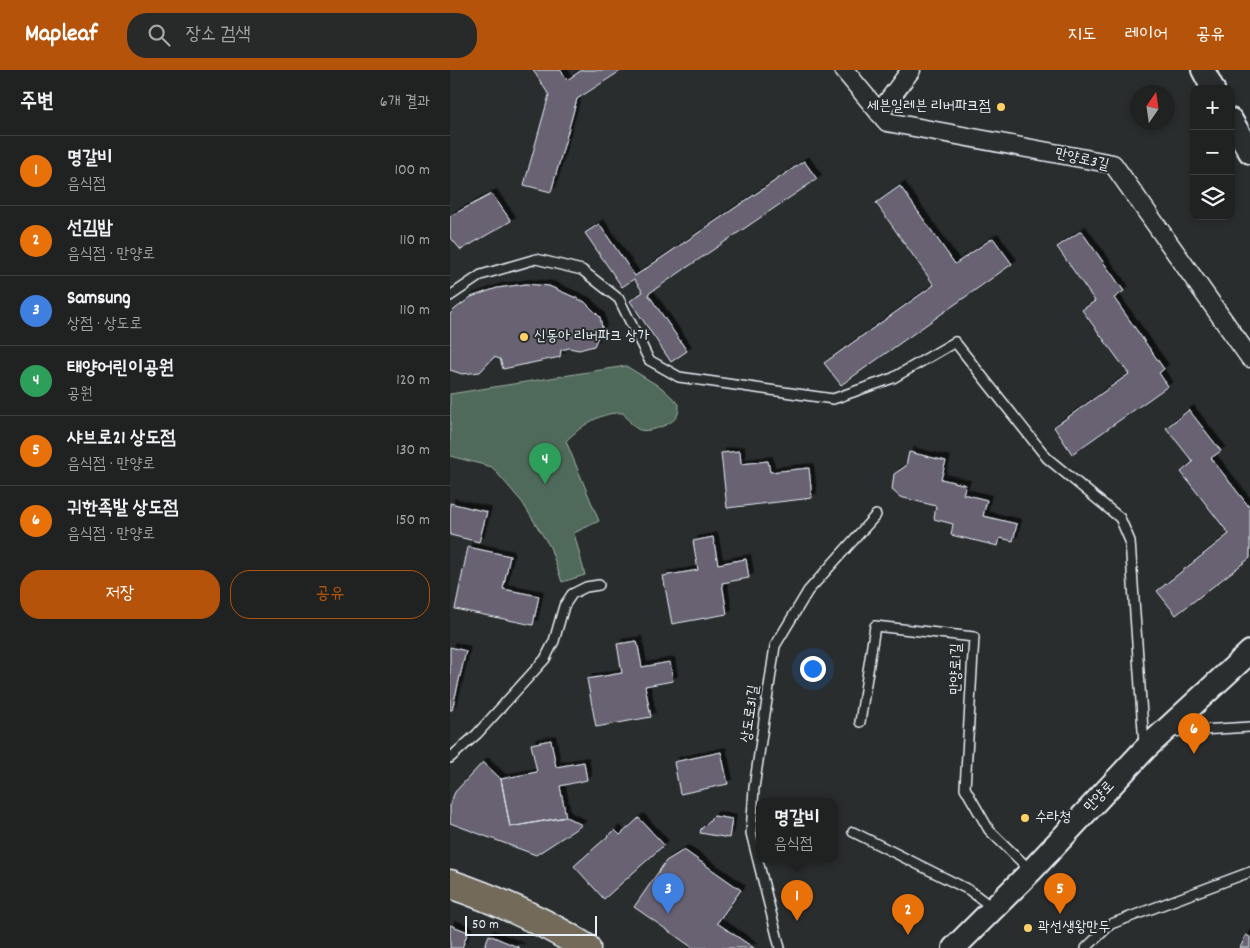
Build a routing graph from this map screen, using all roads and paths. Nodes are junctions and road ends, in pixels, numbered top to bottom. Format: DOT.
graph roads {
  1 [pos="844,70"];
  2 [pos="910,70"];
  3 [pos="1203,70"];
  4 [pos="1212,85"];
  5 [pos="879,113"];
  6 [pos="1235,127"];
  7 [pos="1250,152"];
  8 [pos="450,296"];
  9 [pos="1250,358"];
  10 [pos="876,515"];
  11 [pos="600,585"];
  12 [pos="1250,652"];
  13 [pos="860,722"];
  14 [pos="1250,727"];
  15 [pos="1161,733"];
  16 [pos="1145,748"];
  17 [pos="450,758"];
  18 [pos="853,832"];
  19 [pos="756,853"];
  20 [pos="759,863"];
  21 [pos="1031,872"];
  22 [pos="1250,872"];
  23 [pos="450,884"];
  24 [pos="994,908"];
  25 [pos="958,947"];
  26 [pos="586,948"];
  27 [pos="780,948"];
  28 [pos="1086,948"];
  1 -- 5 [label="street, 만양로3길"];
  2 -- 5 [label="street"];
  3 -- 4 [label="street"];
  5 -- 9 [label="street, 만양로3길"];
  6 -- 7 [label="street"];
  8 -- 16 [label="lane"];
  10 -- 19 [label="lane, 상도로31길"];
  11 -- 17 [label="lane"];
  12 -- 15 [label="street, 만양로"];
  13 -- 21 [label="lane, 만양로1길"];
  14 -- 15 [label="lane"];
  15 -- 16 [label="street, 만양로"];
  16 -- 21 [label="street, 만양로"];
  18 -- 24 [label="lane"];
  20 -- 27 [label="lane, 상도로31길"];
  21 -- 24 [label="street, 만양로"];
  22 -- 28 [label="lane"];
  23 -- 26 [label="main road"];
  24 -- 25 [label="street, 만양로"];
}
